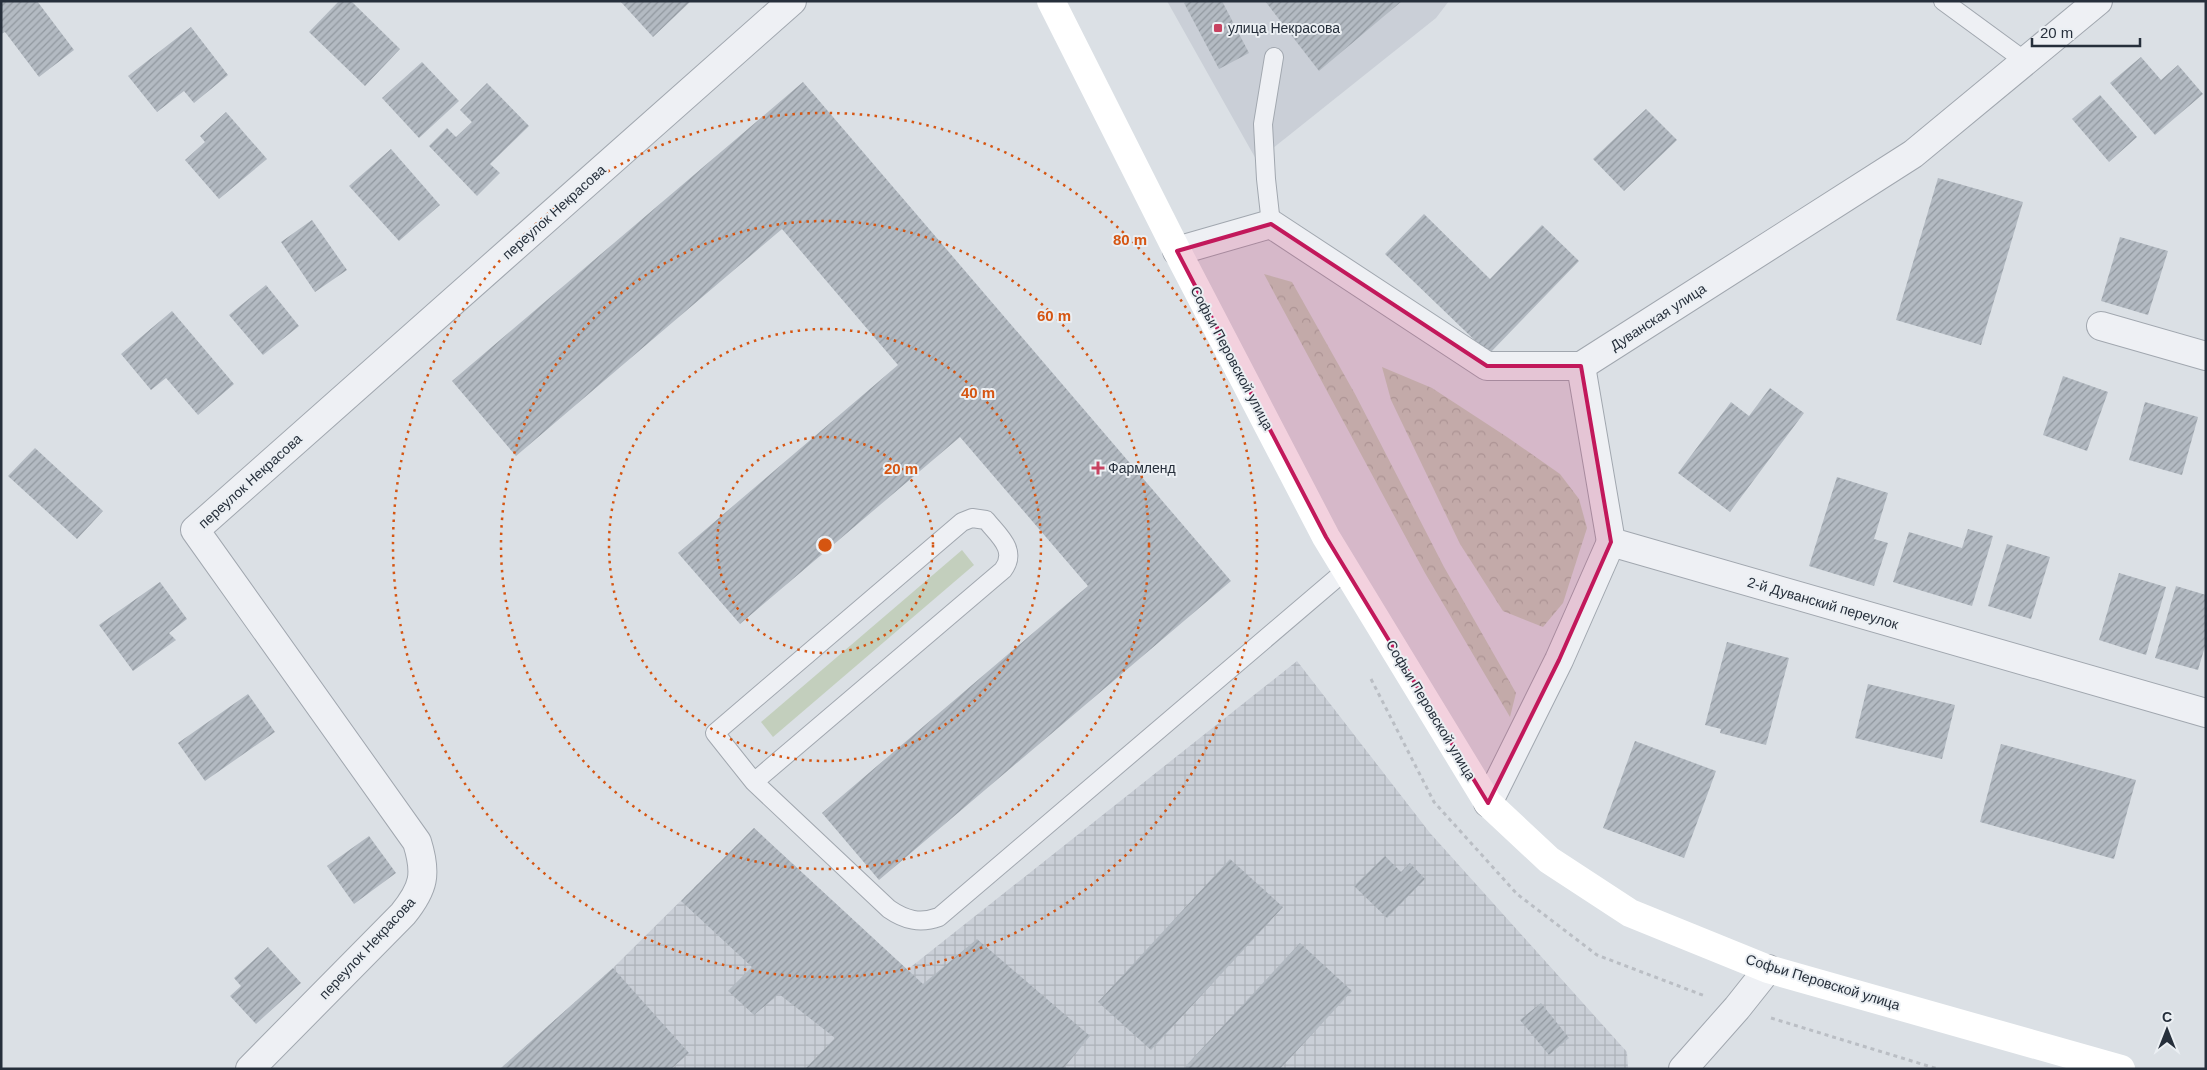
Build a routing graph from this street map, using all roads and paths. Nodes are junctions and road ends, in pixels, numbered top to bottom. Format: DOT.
graph roads {
  1 [pos="792,1"];
  2 [pos="1051,1"];
  3 [pos="1942,1"];
  4 [pos="2098,1"];
  5 [pos="1274,57"];
  6 [pos="2025,61"];
  7 [pos="1271,224"];
  8 [pos="1177,251"];
  9 [pos="2101,326"];
  10 [pos="2206,356"];
  11 [pos="1581,366"];
  12 [pos="1611,542"];
  13 [pos="1346,570"];
  14 [pos="2206,713"];
  15 [pos="754,782"];
  16 [pos="1488,803"];
  17 [pos="1768,969"];
  18 [pos="250,1069"];
  19 [pos="1683,1069"];
  20 [pos="2121,1069"];
  1 -- 18 [label="street, переулок Некрасова"];
  2 -- 8 [label="main road, Софьи Перовской улица"];
  3 -- 6 [label="lane"];
  4 -- 6 [label="street, Дуванская улица"];
  5 -- 7 [label="lane"];
  6 -- 11 [label="street, Дуванская улица"];
  7 -- 8 [label="street"];
  7 -- 11 [label="street"];
  8 -- 13 [label="main road, Софьи Перовской улица"];
  9 -- 10 [label="street"];
  11 -- 12 [label="street"];
  12 -- 14 [label="street, 2-й Дуванский переулок"];
  12 -- 16 [label="street"];
  13 -- 15 [label="lane"];
  13 -- 16 [label="main road, Софьи Перовской улица"];
  15 -- 15 [label="lane"];
  16 -- 17 [label="main road, Софьи Перовской улица"];
  17 -- 19 [label="street"];
  17 -- 20 [label="main road, Софьи Перовской улица"];
}
